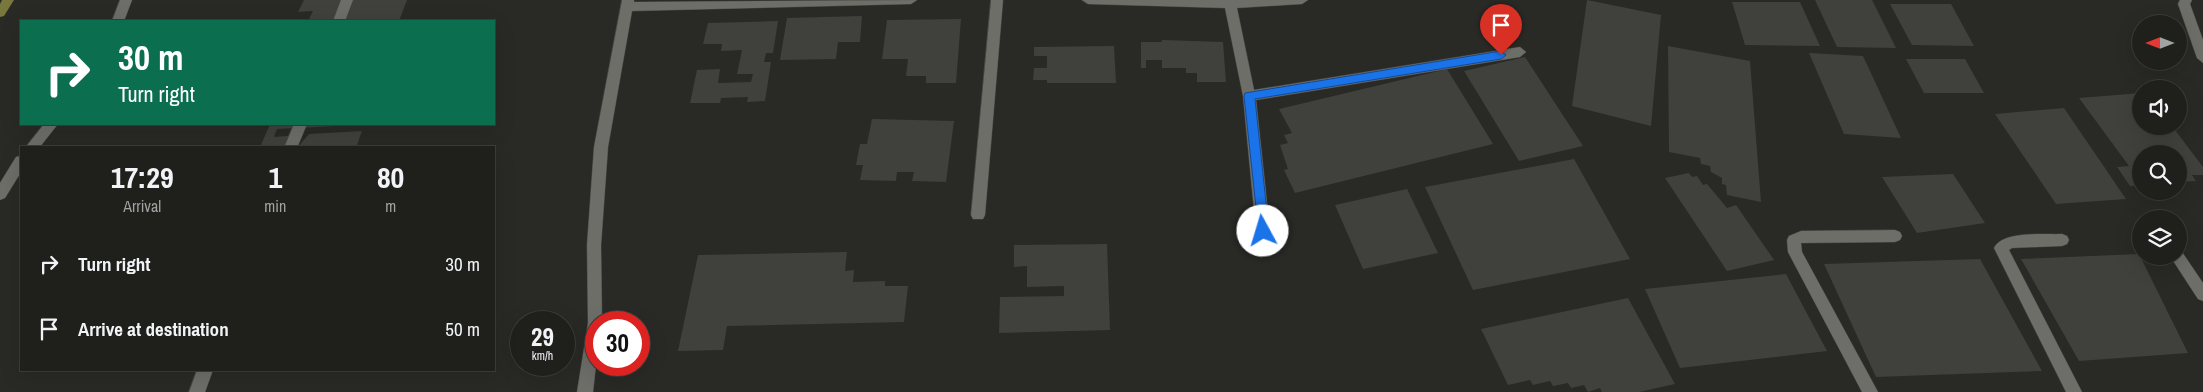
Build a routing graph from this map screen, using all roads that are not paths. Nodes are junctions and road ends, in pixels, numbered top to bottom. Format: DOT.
graph roads {
  1 [pos="126,0"];
  2 [pos="347,0"];
  3 [pos="911,0"];
  4 [pos="997,0"];
  5 [pos="1088,0"];
  6 [pos="1302,0"];
  7 [pos="2186,0"];
  8 [pos="627,4"];
  9 [pos="1230,4"];
  10 [pos="118,20"];
  11 [pos="339,20"];
  12 [pos="1520,52"];
  13 [pos="2203,58"];
  14 [pos="1249,96"];
  15 [pos="50,125"];
  16 [pos="300,125"];
  17 [pos="34,146"];
  18 [pos="291,146"];
  19 [pos="20,163"];
  20 [pos="0,194"];
  21 [pos="978,215"];
  22 [pos="1263,231"];
  23 [pos="1895,236"];
  24 [pos="2062,240"];
  25 [pos="2183,265"];
  26 [pos="2203,295"];
  27 [pos="205,371"];
  28 [pos="196,392"];
  29 [pos="585,392"];
  30 [pos="1870,392"];
  31 [pos="2074,392"];
  1 -- 10 [label="street"];
  2 -- 11 [label="street"];
  3 -- 8 [label="street"];
  4 -- 21 [label="street"];
  5 -- 9 [label="street"];
  6 -- 9 [label="street"];
  7 -- 13 [label="street"];
  8 -- 29 [label="street"];
  9 -- 14 [label="street"];
  12 -- 14 [label="street"];
  14 -- 22 [label="street"];
  15 -- 17 [label="street"];
  16 -- 18 [label="street"];
  19 -- 20 [label="street"];
  23 -- 30 [label="street"];
  24 -- 31 [label="street"];
  25 -- 26 [label="street"];
  27 -- 28 [label="street"];
}
